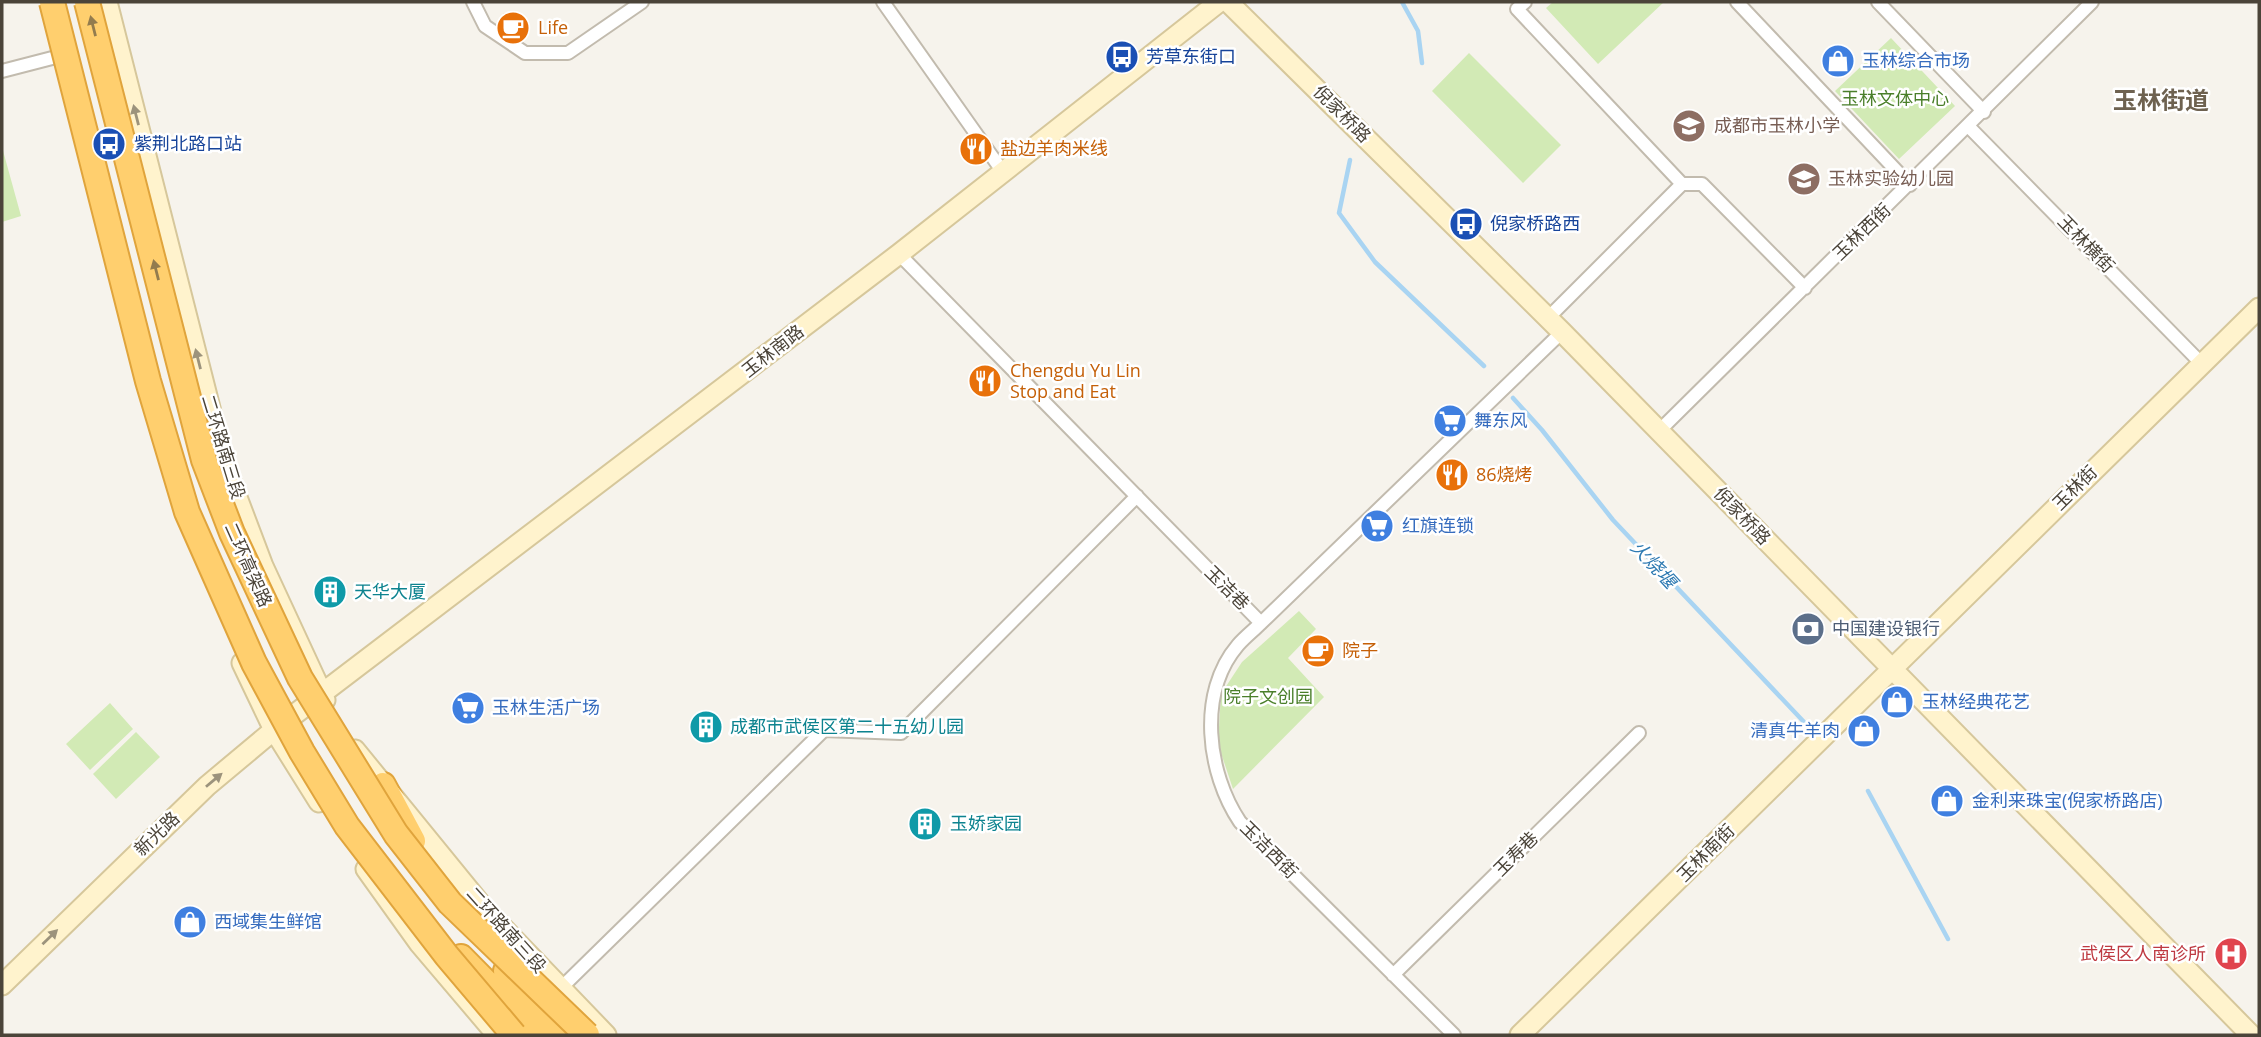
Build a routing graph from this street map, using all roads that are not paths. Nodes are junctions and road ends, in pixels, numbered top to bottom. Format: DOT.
graph roads {
  1 [pos="47,2"];
  2 [pos="52,2"];
  3 [pos="87,2"];
  4 [pos="107,2"];
  5 [pos="473,2"];
  6 [pos="642,2"];
  7 [pos="883,2"];
  8 [pos="1219,2"];
  9 [pos="1228,2"];
  10 [pos="1525,2"];
  11 [pos="1737,2"];
  12 [pos="1878,2"];
  13 [pos="2092,2"];
  14 [pos="60,56"];
  15 [pos="2,71"];
  16 [pos="1984,112"];
  17 [pos="1969,127"];
  18 [pos="1003,172"];
  19 [pos="1682,184"];
  20 [pos="1910,185"];
  21 [pos="899,254"];
  22 [pos="1805,288"];
  23 [pos="2259,308"];
  24 [pos="1555,325"];
  25 [pos="2201,363"];
  26 [pos="1659,431"];
  27 [pos="1137,496"];
  28 [pos="1261,623"];
  29 [pos="1892,670"];
  30 [pos="321,693"];
  31 [pos="274,730"];
  32 [pos="1639,733"];
  33 [pos="294,763"];
  34 [pos="383,785"];
  35 [pos="450,903"];
  36 [pos="411,907"];
  37 [pos="1393,975"];
  38 [pos="2,985"];
  39 [pos="560,989"];
  40 [pos="496,1035"];
  41 [pos="514,1035"];
  42 [pos="527,1035"];
  43 [pos="538,1035"];
  44 [pos="565,1035"];
  45 [pos="579,1035"];
  46 [pos="587,1035"];
  47 [pos="606,1035"];
  48 [pos="1454,1035"];
  49 [pos="1520,1035"];
  50 [pos="2250,1035"];
  1 -- 14 [label="main road"];
  2 -- 36 [label="highway, 二环高架路, bridge"];
  35 -- 3 [label="highway, 二环高架路, one-way, bridge"];
  30 -- 4 [label="main road, 二环路南三段, one-way"];
  5 -- 6 [label="street"];
  7 -- 18 [label="street"];
  8 -- 18 [label="main road, 玉林南路"];
  9 -- 24 [label="main road, 倪家桥路"];
  10 -- 19 [label="street"];
  11 -- 20 [label="street"];
  12 -- 16 [label="street"];
  13 -- 16 [label="street, 玉林西街"];
  14 -- 15 [label="street"];
  14 -- 31 [label="main road"];
  16 -- 17 [label="street, 玉林西街"];
  17 -- 20 [label="street, 玉林西街"];
  17 -- 25 [label="street, 玉林横街"];
  18 -- 21 [label="main road, 玉林南路"];
  19 -- 22 [label="street"];
  19 -- 24 [label="street, 玉洁巷"];
  20 -- 22 [label="street, 玉林西街"];
  21 -- 27 [label="street, 玉洁巷"];
  21 -- 30 [label="main road, 玉林南路"];
  22 -- 26 [label="street, 玉林西街"];
  23 -- 25 [label="main road, 玉林街"];
  24 -- 26 [label="main road, 倪家桥路"];
  24 -- 28 [label="street, 玉洁巷"];
  25 -- 29 [label="main road, 玉林街"];
  26 -- 29 [label="main road, 倪家桥路"];
  27 -- 28 [label="street, 玉洁巷"];
  27 -- 39 [label="street"];
  28 -- 37 [label="street, 玉洁西街"];
  29 -- 49 [label="main road, 玉林南街"];
  29 -- 50 [label="main road, 倪家桥路"];
  30 -- 31 [label="main road, 新光路"];
  30 -- 34 [label="main road, 二环路南三段"];
  31 -- 33 [label="main road"];
  38 -- 31 [label="main road, 新光路, one-way"];
  32 -- 37 [label="street, 玉寿巷"];
  33 -- 40 [label="main road"];
  33 -- 42 [label="highway"];
  34 -- 39 [label="main road, 二环路南三段"];
  34 -- 45 [label="highway"];
  35 -- 44 [label="highway, bridge"];
  35 -- 46 [label="highway, 二环高架路, bridge"];
  36 -- 41 [label="highway, 二环高架路, bridge"];
  36 -- 43 [label="highway, bridge"];
  37 -- 48 [label="street, 玉洁西街"];
  39 -- 47 [label="main road, 二环路南三段"];
}
